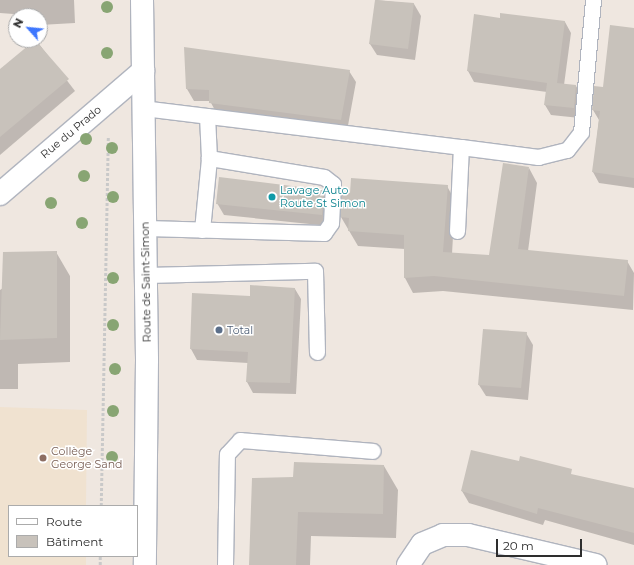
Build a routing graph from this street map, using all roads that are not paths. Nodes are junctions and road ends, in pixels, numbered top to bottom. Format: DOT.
graph roads {
  1 [pos="142,0"];
  2 [pos="593,0"];
  3 [pos="143,71"];
  4 [pos="143,108"];
  5 [pos="207,116"];
  6 [pos="461,148"];
  7 [pos="209,158"];
  8 [pos="0,194"];
  9 [pos="146,228"];
  10 [pos="202,230"];
  11 [pos="457,231"];
  12 [pos="146,275"];
  13 [pos="316,352"];
  14 [pos="373,451"];
  15 [pos="145,565"];
  16 [pos="225,565"];
  17 [pos="408,565"];
  18 [pos="596,565"];
  1 -- 3 [label="main road, Route de Saint-Simon"];
  2 -- 6 [label="lane"];
  3 -- 4 [label="main road, Route de Saint-Simon"];
  3 -- 8 [label="main road, Rue du Prado"];
  4 -- 5 [label="lane"];
  4 -- 9 [label="main road, Route de Saint-Simon"];
  5 -- 6 [label="lane"];
  5 -- 7 [label="lane"];
  6 -- 11 [label="lane"];
  7 -- 10 [label="lane"];
  7 -- 10 [label="lane"];
  9 -- 10 [label="lane"];
  9 -- 12 [label="main road, Route de Saint-Simon"];
  12 -- 13 [label="lane"];
  12 -- 15 [label="main road, Route de Saint-Simon"];
  14 -- 16 [label="lane"];
  17 -- 18 [label="main road"];
}
